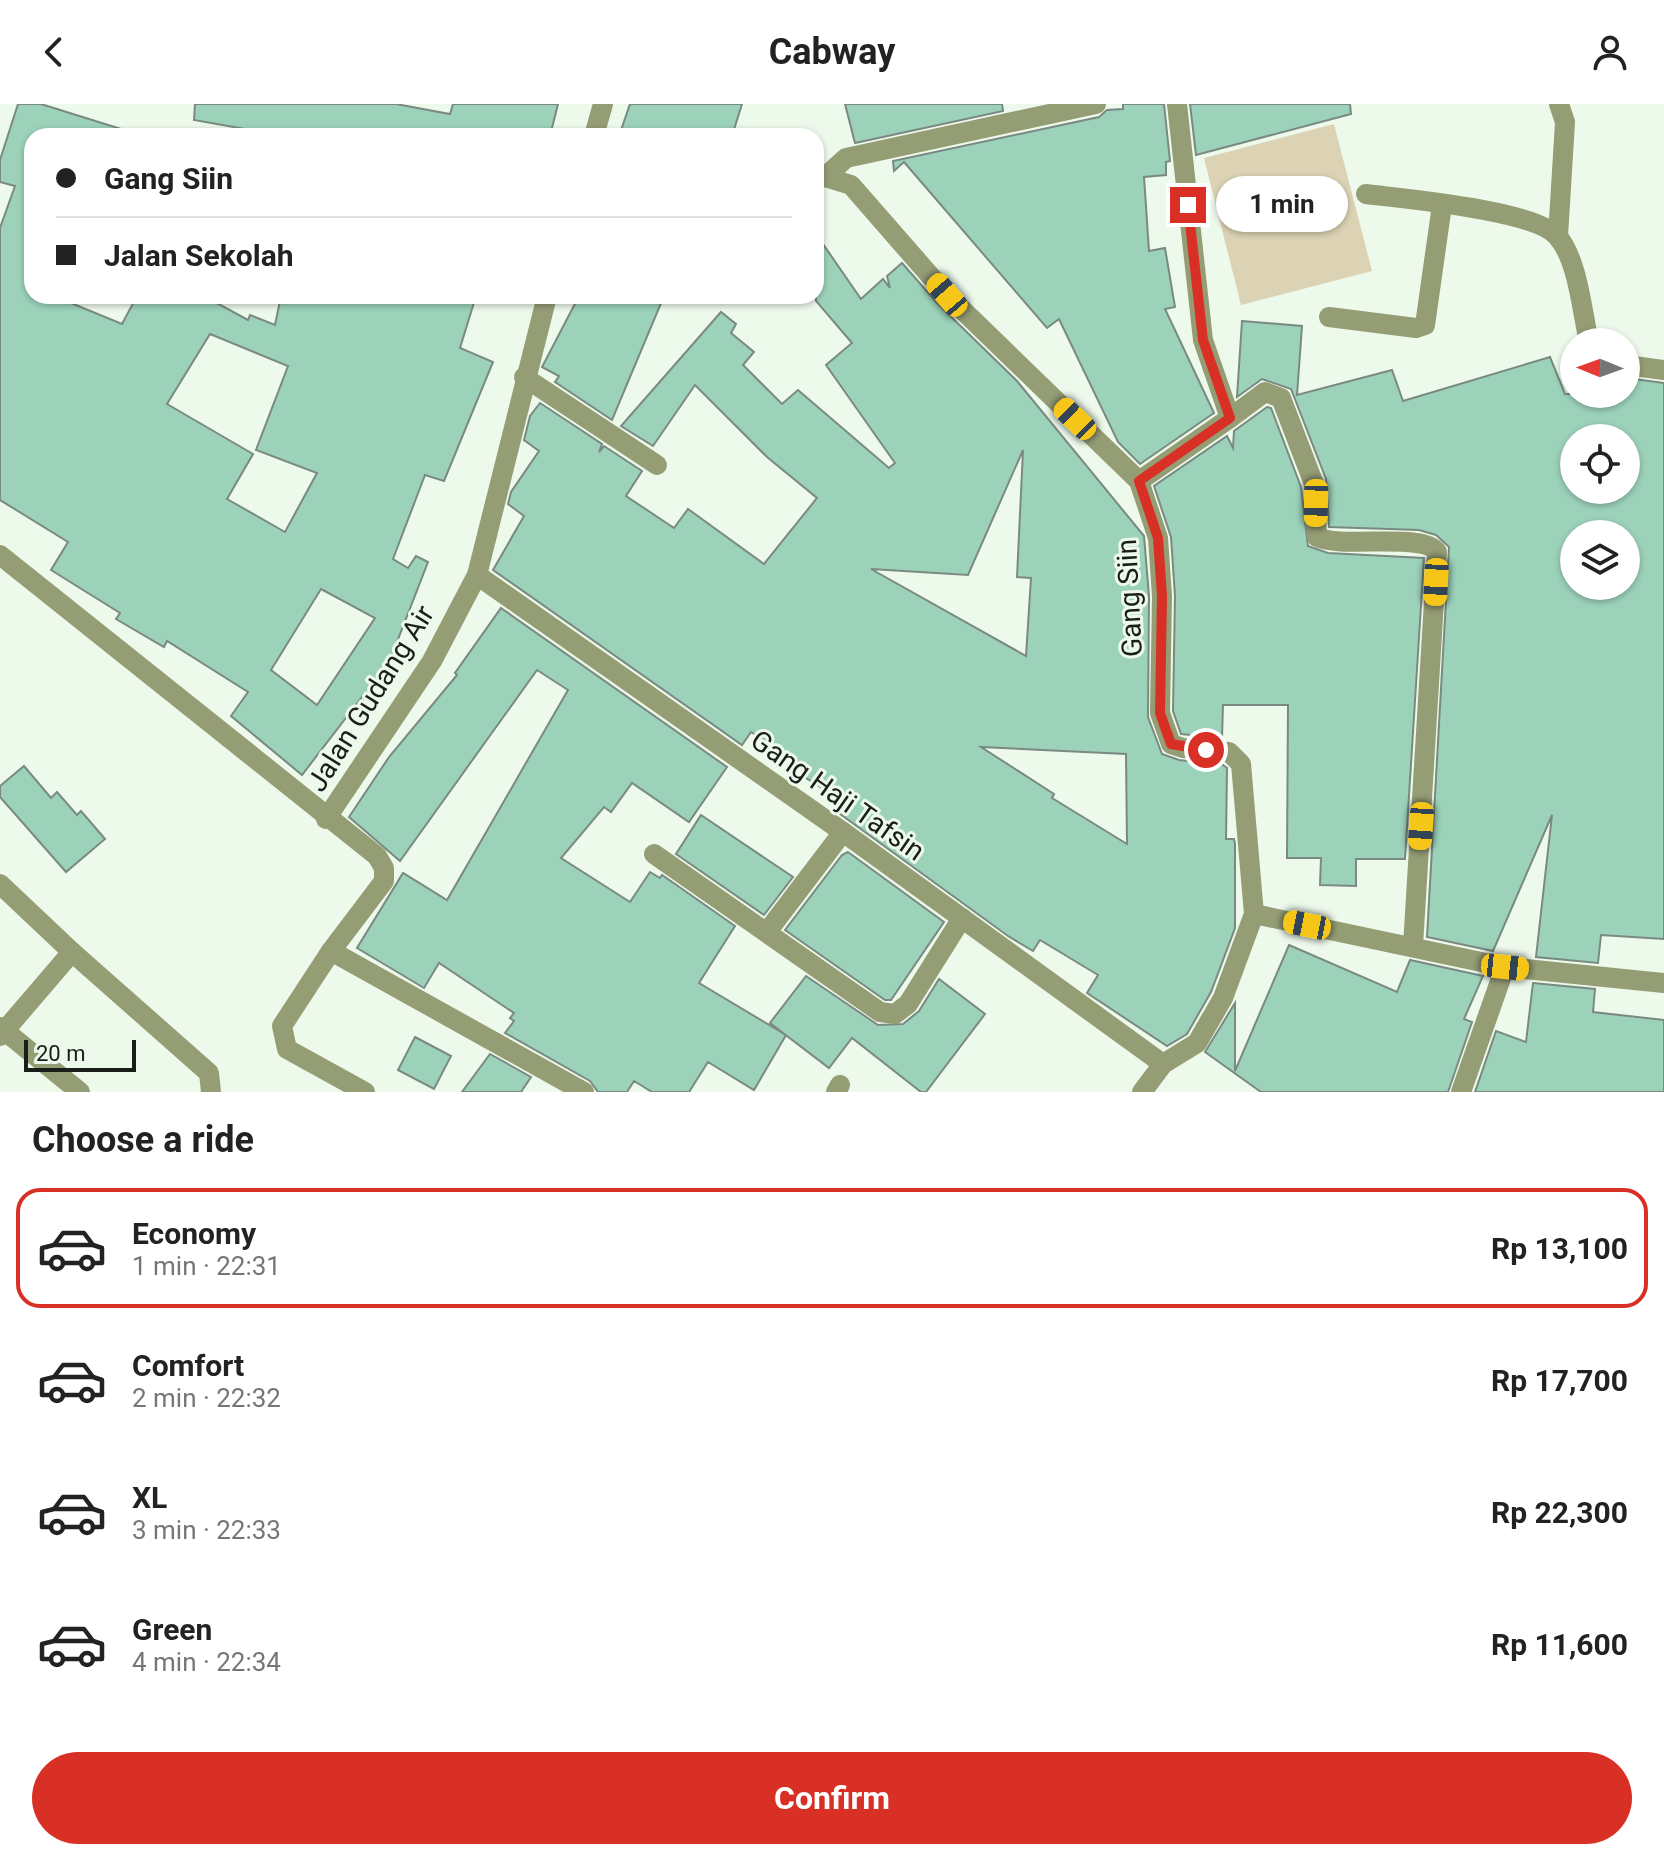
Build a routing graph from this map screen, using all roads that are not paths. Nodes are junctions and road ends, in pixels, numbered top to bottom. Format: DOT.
graph roads {
  1 [pos="603,104"];
  2 [pos="1096,104"];
  3 [pos="1177,104"];
  4 [pos="1559,104"];
  5 [pos="596,128"];
  6 [pos="824,176"];
  7 [pos="824,179"];
  8 [pos="1366,194"];
  9 [pos="1442,205"];
  10 [pos="1558,236"];
  11 [pos="545,304"];
  12 [pos="1329,317"];
  13 [pos="1586,328"];
  14 [pos="1640,367"];
  15 [pos="1664,370"];
  16 [pos="524,377"];
  17 [pos="1230,418"];
  18 [pos="657,465"];
  19 [pos="1139,481"];
  20 [pos="0,555"];
  21 [pos="477,575"];
  22 [pos="326,819"];
  23 [pos="843,832"];
  24 [pos="654,854"];
  25 [pos="0,884"];
  26 [pos="1254,914"];
  27 [pos="962,918"];
  28 [pos="767,932"];
  29 [pos="1413,946"];
  30 [pos="331,951"];
  31 [pos="72,952"];
  32 [pos="1505,967"];
  33 [pos="1664,983"];
  34 [pos="2,1032"];
  35 [pos="1163,1064"];
  36 [pos="80,1092"];
  37 [pos="211,1092"];
  38 [pos="365,1092"];
  39 [pos="584,1092"];
  40 [pos="1142,1092"];
  41 [pos="1461,1092"];
  1 -- 5 [label="street"];
  2 -- 6 [label="street"];
  3 -- 17 [label="street"];
  4 -- 10 [label="street"];
  7 -- 19 [label="street, Gang Siin"];
  8 -- 9 [label="street"];
  9 -- 10 [label="street"];
  9 -- 12 [label="street"];
  10 -- 13 [label="street"];
  11 -- 16 [label="street, Jalan Gudang Air"];
  14 -- 15 [label="street"];
  16 -- 18 [label="street"];
  16 -- 21 [label="street, Jalan Gudang Air"];
  17 -- 19 [label="street"];
  17 -- 29 [label="street"];
  19 -- 26 [label="street, Gang Siin"];
  20 -- 22 [label="street, Jalan Gudang Air"];
  21 -- 22 [label="street, Jalan Gudang Air"];
  21 -- 23 [label="street, Gang Haji Tafsin"];
  22 -- 30 [label="street"];
  23 -- 27 [label="street, Gang Haji Tafsin"];
  23 -- 28 [label="street"];
  24 -- 28 [label="street"];
  25 -- 31 [label="street"];
  26 -- 29 [label="street"];
  26 -- 35 [label="street"];
  27 -- 28 [label="street"];
  27 -- 35 [label="street, Gang Haji Tafsin"];
  29 -- 32 [label="street"];
  30 -- 38 [label="street"];
  30 -- 39 [label="street"];
  31 -- 34 [label="street"];
  31 -- 37 [label="street"];
  32 -- 33 [label="street"];
  32 -- 41 [label="street"];
  34 -- 36 [label="street"];
  35 -- 40 [label="street"];
}
